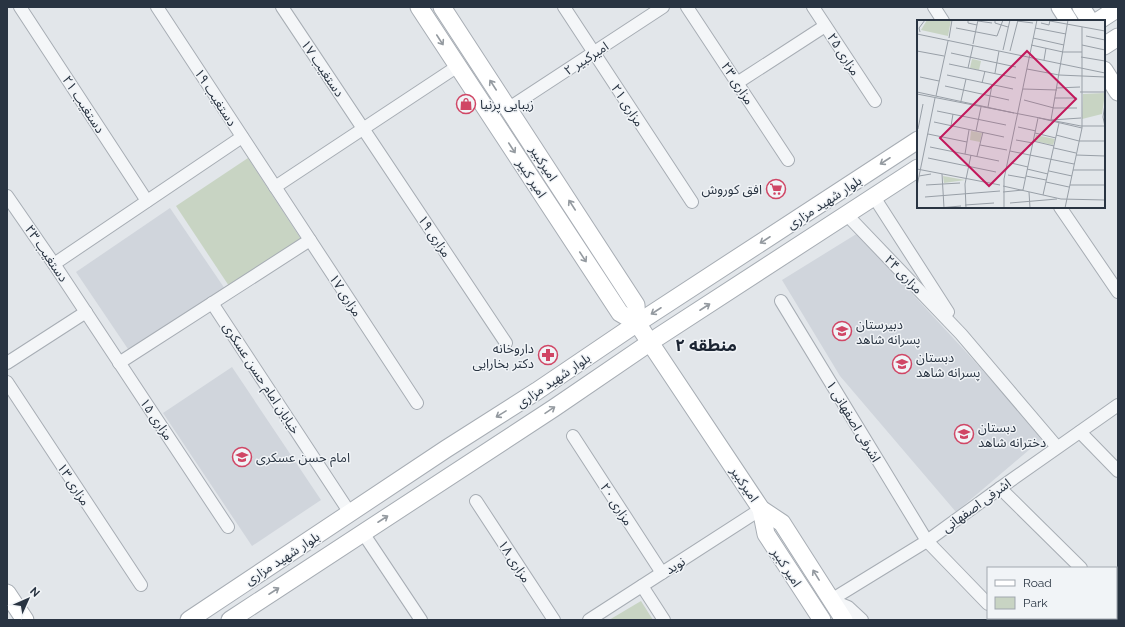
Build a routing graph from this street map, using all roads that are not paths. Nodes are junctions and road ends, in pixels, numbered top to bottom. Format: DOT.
graph roads {
  1 [pos="20,7"];
  2 [pos="157,7"];
  3 [pos="282,7"];
  4 [pos="419,7"];
  5 [pos="442,7"];
  6 [pos="564,7"];
  7 [pos="663,7"];
  8 [pos="687,7"];
  9 [pos="813,7"];
  10 [pos="934,7"];
  11 [pos="1060,7"];
  12 [pos="1081,7"];
  13 [pos="1118,8"];
  14 [pos="942,20"];
  15 [pos="1068,20"];
  16 [pos="1089,20"];
  17 [pos="1100,20"];
  18 [pos="825,26"];
  19 [pos="1118,37"];
  20 [pos="1105,45"];
  21 [pos="594,52"];
  22 [pos="458,66"];
  23 [pos="1105,72"];
  24 [pos="737,83"];
  25 [pos="1118,92"];
  26 [pos="875,101"];
  27 [pos="509,108"];
  28 [pos="363,129"];
  29 [pos="242,137"];
  30 [pos="917,141"];
  31 [pos="788,160"];
  32 [pos="917,169"];
  33 [pos="275,187"];
  34 [pos="7,196"];
  35 [pos="874,197"];
  36 [pos="148,201"];
  37 [pos="692,202"];
  38 [pos="1061,208"];
  39 [pos="846,214"];
  40 [pos="310,240"];
  41 [pos="54,264"];
  42 [pos="1118,292"];
  43 [pos="781,301"];
  44 [pos="212,303"];
  45 [pos="86,312"];
  46 [pos="637,323"];
  47 [pos="961,334"];
  48 [pos="506,343"];
  49 [pos="650,343"];
  50 [pos="7,363"];
  51 [pos="120,363"];
  52 [pos="7,382"];
  53 [pos="417,403"];
  54 [pos="1118,405"];
  55 [pos="1080,432"];
  56 [pos="573,436"];
  57 [pos="1057,448"];
  58 [pos="1118,471"];
  59 [pos="1000,488"];
  60 [pos="476,501"];
  61 [pos="761,509"];
  62 [pos="350,513"];
  63 [pos="228,527"];
  64 [pos="363,532"];
  65 [pos="927,541"];
  66 [pos="1078,565"];
  67 [pos="662,573"];
  68 [pos="244,583"];
  69 [pos="141,585"];
  70 [pos="642,586"];
  71 [pos="7,593"];
  72 [pos="831,600"];
  73 [pos="257,602"];
  74 [pos="987,603"];
  75 [pos="25,620"];
  76 [pos="189,620"];
  77 [pos="230,620"];
  78 [pos="421,620"];
  79 [pos="554,620"];
  80 [pos="589,620"];
  81 [pos="664,620"];
  82 [pos="822,620"];
  83 [pos="844,620"];
  84 [pos="862,620"];
  1 -- 36 [label="street, دستغیب ۲۱"];
  2 -- 29 [label="street, دستغیب ۱۹"];
  3 -- 28 [label="street, دستغیب ۱۷"];
  4 -- 22 [label="main road, امیر کبیر, one-way"];
  27 -- 5 [label="main road, امیرکبیر, one-way"];
  6 -- 21 [label="street, مزاری ۲۱"];
  7 -- 21 [label="street, امیرکبیر ۲"];
  8 -- 24 [label="street, مزاری ۲۳"];
  9 -- 18 [label="street, مزاری ۲۵"];
  10 -- 14 [label="street"];
  11 -- 15 [label="main road"];
  12 -- 16 [label="main road"];
  13 -- 17 [label="main road"];
  18 -- 24 [label="street"];
  18 -- 26 [label="street, مزاری ۲۵"];
  19 -- 20 [label="main road"];
  21 -- 27 [label="street, امیرکبیر ۲"];
  21 -- 37 [label="street, مزاری ۲۱"];
  22 -- 28 [label="street"];
  22 -- 46 [label="main road, امیر کبیر, one-way"];
  23 -- 25 [label="main road"];
  24 -- 31 [label="street, مزاری ۲۳"];
  46 -- 27 [label="main road, امیرکبیر, one-way"];
  28 -- 33 [label="street"];
  28 -- 48 [label="street, مزاری ۱۹"];
  29 -- 33 [label="street, دستغیب ۱۹"];
  29 -- 36 [label="street"];
  30 -- 46 [label="main road, بلوار شهید مزاری, one-way"];
  32 -- 35 [label="main road, بلوار شهید مزاری"];
  33 -- 40 [label="street, مزاری ۱۷"];
  34 -- 41 [label="street, دستغیب ۲۳"];
  35 -- 39 [label="main road, بلوار شهید مزاری"];
  35 -- 47 [label="street"];
  36 -- 41 [label="street"];
  38 -- 42 [label="street"];
  39 -- 47 [label="street, مزاری ۲۴"];
  49 -- 39 [label="main road, بلوار شهید مزاری, one-way"];
  40 -- 44 [label="street"];
  40 -- 53 [label="street, مزاری ۱۷"];
  41 -- 45 [label="street, دستغیب ۲۳"];
  43 -- 65 [label="street, اشرفی اصفهانی ۱"];
  44 -- 51 [label="street"];
  44 -- 62 [label="street, خیابان امام حسن عسکری"];
  45 -- 50 [label="street"];
  45 -- 51 [label="street, مزاری ۱۵"];
  46 -- 49 [label="main road, امیر کبیر"];
  46 -- 62 [label="main road, بلوار شهید مزاری, one-way"];
  47 -- 57 [label="street"];
  49 -- 61 [label="main road, امیرکبیر"];
  64 -- 49 [label="main road, بلوار شهید مزاری, one-way"];
  51 -- 63 [label="street, مزاری ۱۵"];
  52 -- 69 [label="street, مزاری ۱۳"];
  54 -- 55 [label="street, اشرفی اصفهانی"];
  55 -- 57 [label="street, اشرفی اصفهانی"];
  55 -- 58 [label="street"];
  56 -- 67 [label="street, مزاری ۲۰"];
  57 -- 59 [label="street, اشرفی اصفهانی"];
  59 -- 65 [label="street, اشرفی اصفهانی"];
  59 -- 66 [label="street"];
  60 -- 79 [label="street, مزاری ۱۸"];
  61 -- 67 [label="street, نوید"];
  72 -- 61 [label="main road, امیرکبیر, one-way"];
  61 -- 82 [label="main road, امیر کبیر"];
  62 -- 68 [label="main road, بلوار شهید مزاری"];
  73 -- 64 [label="main road, بلوار شهید مزاری, one-way"];
  64 -- 78 [label="street"];
  65 -- 72 [label="street, اشرفی اصفهانی"];
  65 -- 74 [label="street, اشرفی اصفهانی ۱"];
  67 -- 70 [label="street, نوید"];
  68 -- 73 [label="main road"];
  68 -- 76 [label="main road, بلوار شهید مزاری"];
  70 -- 80 [label="street, نوید"];
  70 -- 81 [label="street"];
  71 -- 75 [label="main road"];
  72 -- 83 [label="main road, امیرکبیر"];
  72 -- 84 [label="street"];
  73 -- 77 [label="main road, بلوار شهید مزاری"];
}
